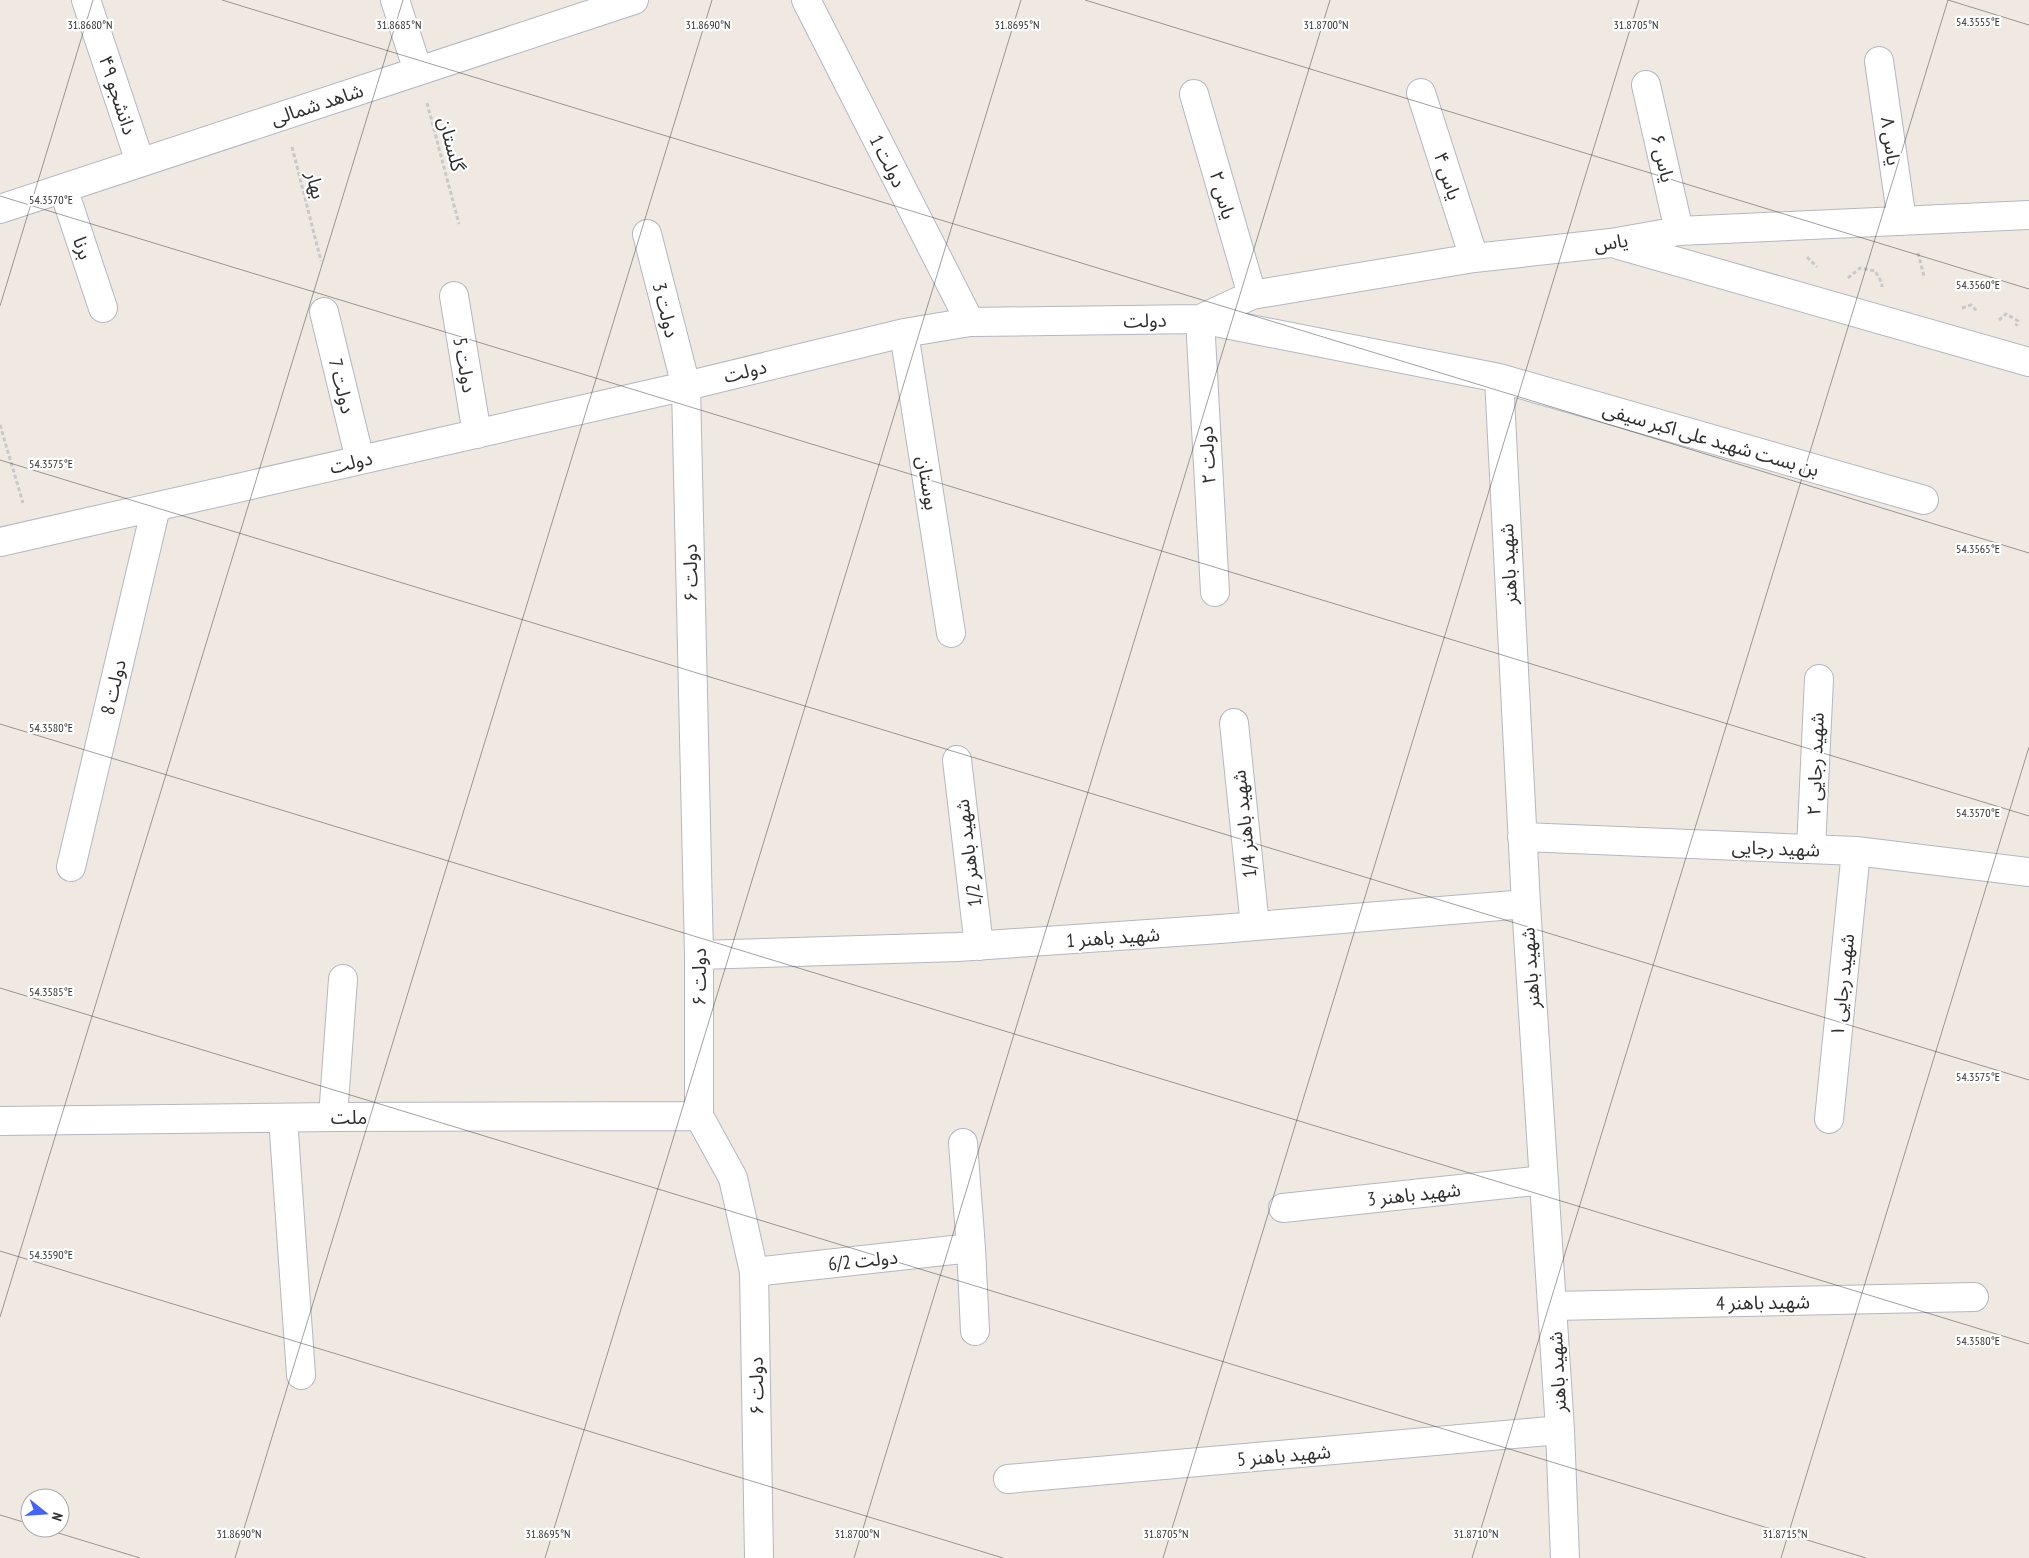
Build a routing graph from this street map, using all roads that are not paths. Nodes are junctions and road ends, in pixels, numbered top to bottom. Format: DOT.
graph roads {
  1 [pos="86,0"];
  2 [pos="395,0"];
  3 [pos="634,0"];
  4 [pos="806,0"];
  5 [pos="1879,62"];
  6 [pos="418,71"];
  7 [pos="1646,85"];
  8 [pos="1194,94"];
  9 [pos="1421,94"];
  10 [pos="140,162"];
  11 [pos="63,188"];
  12 [pos="0,209"];
  13 [pos="2029,216"];
  14 [pos="1902,221"];
  15 [pos="1679,231"];
  16 [pos="647,234"];
  17 [pos="1611,243"];
  18 [pos="1474,258"];
  19 [pos="1252,295"];
  20 [pos="454,296"];
  21 [pos="103,308"];
  22 [pos="324,312"];
  23 [pos="1200,319"];
  24 [pos="970,322"];
  25 [pos="904,333"];
  26 [pos="2029,362"];
  27 [pos="1499,378"];
  28 [pos="686,386"];
  29 [pos="477,434"];
  30 [pos="360,460"];
  31 [pos="1924,500"];
  32 [pos="156,507"];
  33 [pos="0,542"];
  34 [pos="1215,592"];
  35 [pos="951,634"];
  36 [pos="1819,679"];
  37 [pos="1234,723"];
  38 [pos="957,760"];
  39 [pos="1522,837"];
  40 [pos="1811,849"];
  41 [pos="1856,851"];
  42 [pos="71,867"];
  43 [pos="2029,872"];
  44 [pos="1526,904"];
  45 [pos="1255,926"];
  46 [pos="979,946"];
  47 [pos="699,955"];
  48 [pos="343,978"];
  49 [pos="699,1116"];
  50 [pos="333,1117"];
  51 [pos="283,1118"];
  52 [pos="1829,1119"];
  53 [pos="0,1121"];
  54 [pos="963,1143"];
  55 [pos="1544,1180"];
  56 [pos="1284,1208"];
  57 [pos="972,1248"];
  58 [pos="754,1272"];
  59 [pos="1974,1297"];
  60 [pos="1553,1306"];
  61 [pos="975,1330"];
  62 [pos="301,1375"];
  63 [pos="1560,1430"];
  64 [pos="1008,1479"];
  65 [pos="760,1558"];
  66 [pos="1565,1558"];
  1 -- 10 [label="street, دانشجو ۴۹"];
  2 -- 6 [label="street"];
  3 -- 6 [label="street, شاهد شمالی"];
  4 -- 24 [label="street, دولت 1"];
  5 -- 14 [label="street, یاس ۸"];
  6 -- 10 [label="street, شاهد شمالی"];
  7 -- 15 [label="street, یاس ۶"];
  8 -- 19 [label="street, یاس ۲"];
  9 -- 18 [label="street, یاس ۴"];
  10 -- 11 [label="street, شاهد شمالی"];
  11 -- 12 [label="street, شاهد شمالی"];
  11 -- 21 [label="street, برنا"];
  13 -- 14 [label="street, یاس"];
  14 -- 15 [label="street, یاس"];
  15 -- 17 [label="street, یاس"];
  16 -- 28 [label="street, دولت 3"];
  17 -- 18 [label="street, یاس"];
  17 -- 26 [label="street"];
  18 -- 19 [label="street, یاس"];
  19 -- 23 [label="street, یاس"];
  20 -- 29 [label="street, دولت 5"];
  22 -- 30 [label="street, دولت 7"];
  23 -- 24 [label="street, دولت"];
  23 -- 27 [label="street, دولت"];
  23 -- 34 [label="street, دولت ۲"];
  24 -- 25 [label="street, دولت"];
  25 -- 28 [label="street, دولت"];
  25 -- 35 [label="street, بوستان"];
  27 -- 31 [label="street, بن بست شهید علی اکبر سیفی"];
  27 -- 39 [label="street, شهید باهنر"];
  28 -- 29 [label="street, دولت"];
  28 -- 47 [label="street, دولت ۶"];
  29 -- 30 [label="street, دولت"];
  30 -- 32 [label="street, دولت"];
  32 -- 33 [label="street, دولت"];
  32 -- 42 [label="street, دولت 8"];
  36 -- 40 [label="street, شهید رجایی ۲"];
  37 -- 45 [label="street, شهید باهنر 1/4"];
  38 -- 46 [label="street, شهید باهنر 1/2"];
  39 -- 40 [label="street, شهید رجایی"];
  39 -- 44 [label="street, شهید باهنر"];
  40 -- 41 [label="street, شهید رجایی"];
  41 -- 43 [label="street, شهید رجایی"];
  41 -- 52 [label="street, شهید رجایی ۱"];
  44 -- 45 [label="street, شهید باهنر 1"];
  44 -- 55 [label="street, شهید باهنر"];
  45 -- 46 [label="street, شهید باهنر 1"];
  46 -- 47 [label="street, شهید باهنر 1"];
  47 -- 49 [label="street, دولت ۶"];
  48 -- 50 [label="street"];
  49 -- 50 [label="street, ملت"];
  49 -- 58 [label="street, دولت ۶"];
  50 -- 51 [label="street, ملت"];
  51 -- 53 [label="street, ملت"];
  51 -- 62 [label="street"];
  54 -- 57 [label="street"];
  55 -- 56 [label="street, شهید باهنر 3"];
  55 -- 60 [label="street, شهید باهنر"];
  57 -- 58 [label="street, دولت 6/2"];
  57 -- 61 [label="street"];
  58 -- 65 [label="street, دولت ۶"];
  59 -- 60 [label="street, شهید باهنر 4"];
  60 -- 63 [label="street, شهید باهنر"];
  63 -- 64 [label="street, شهید باهنر 5"];
  63 -- 66 [label="street, شهید باهنر"];
}
